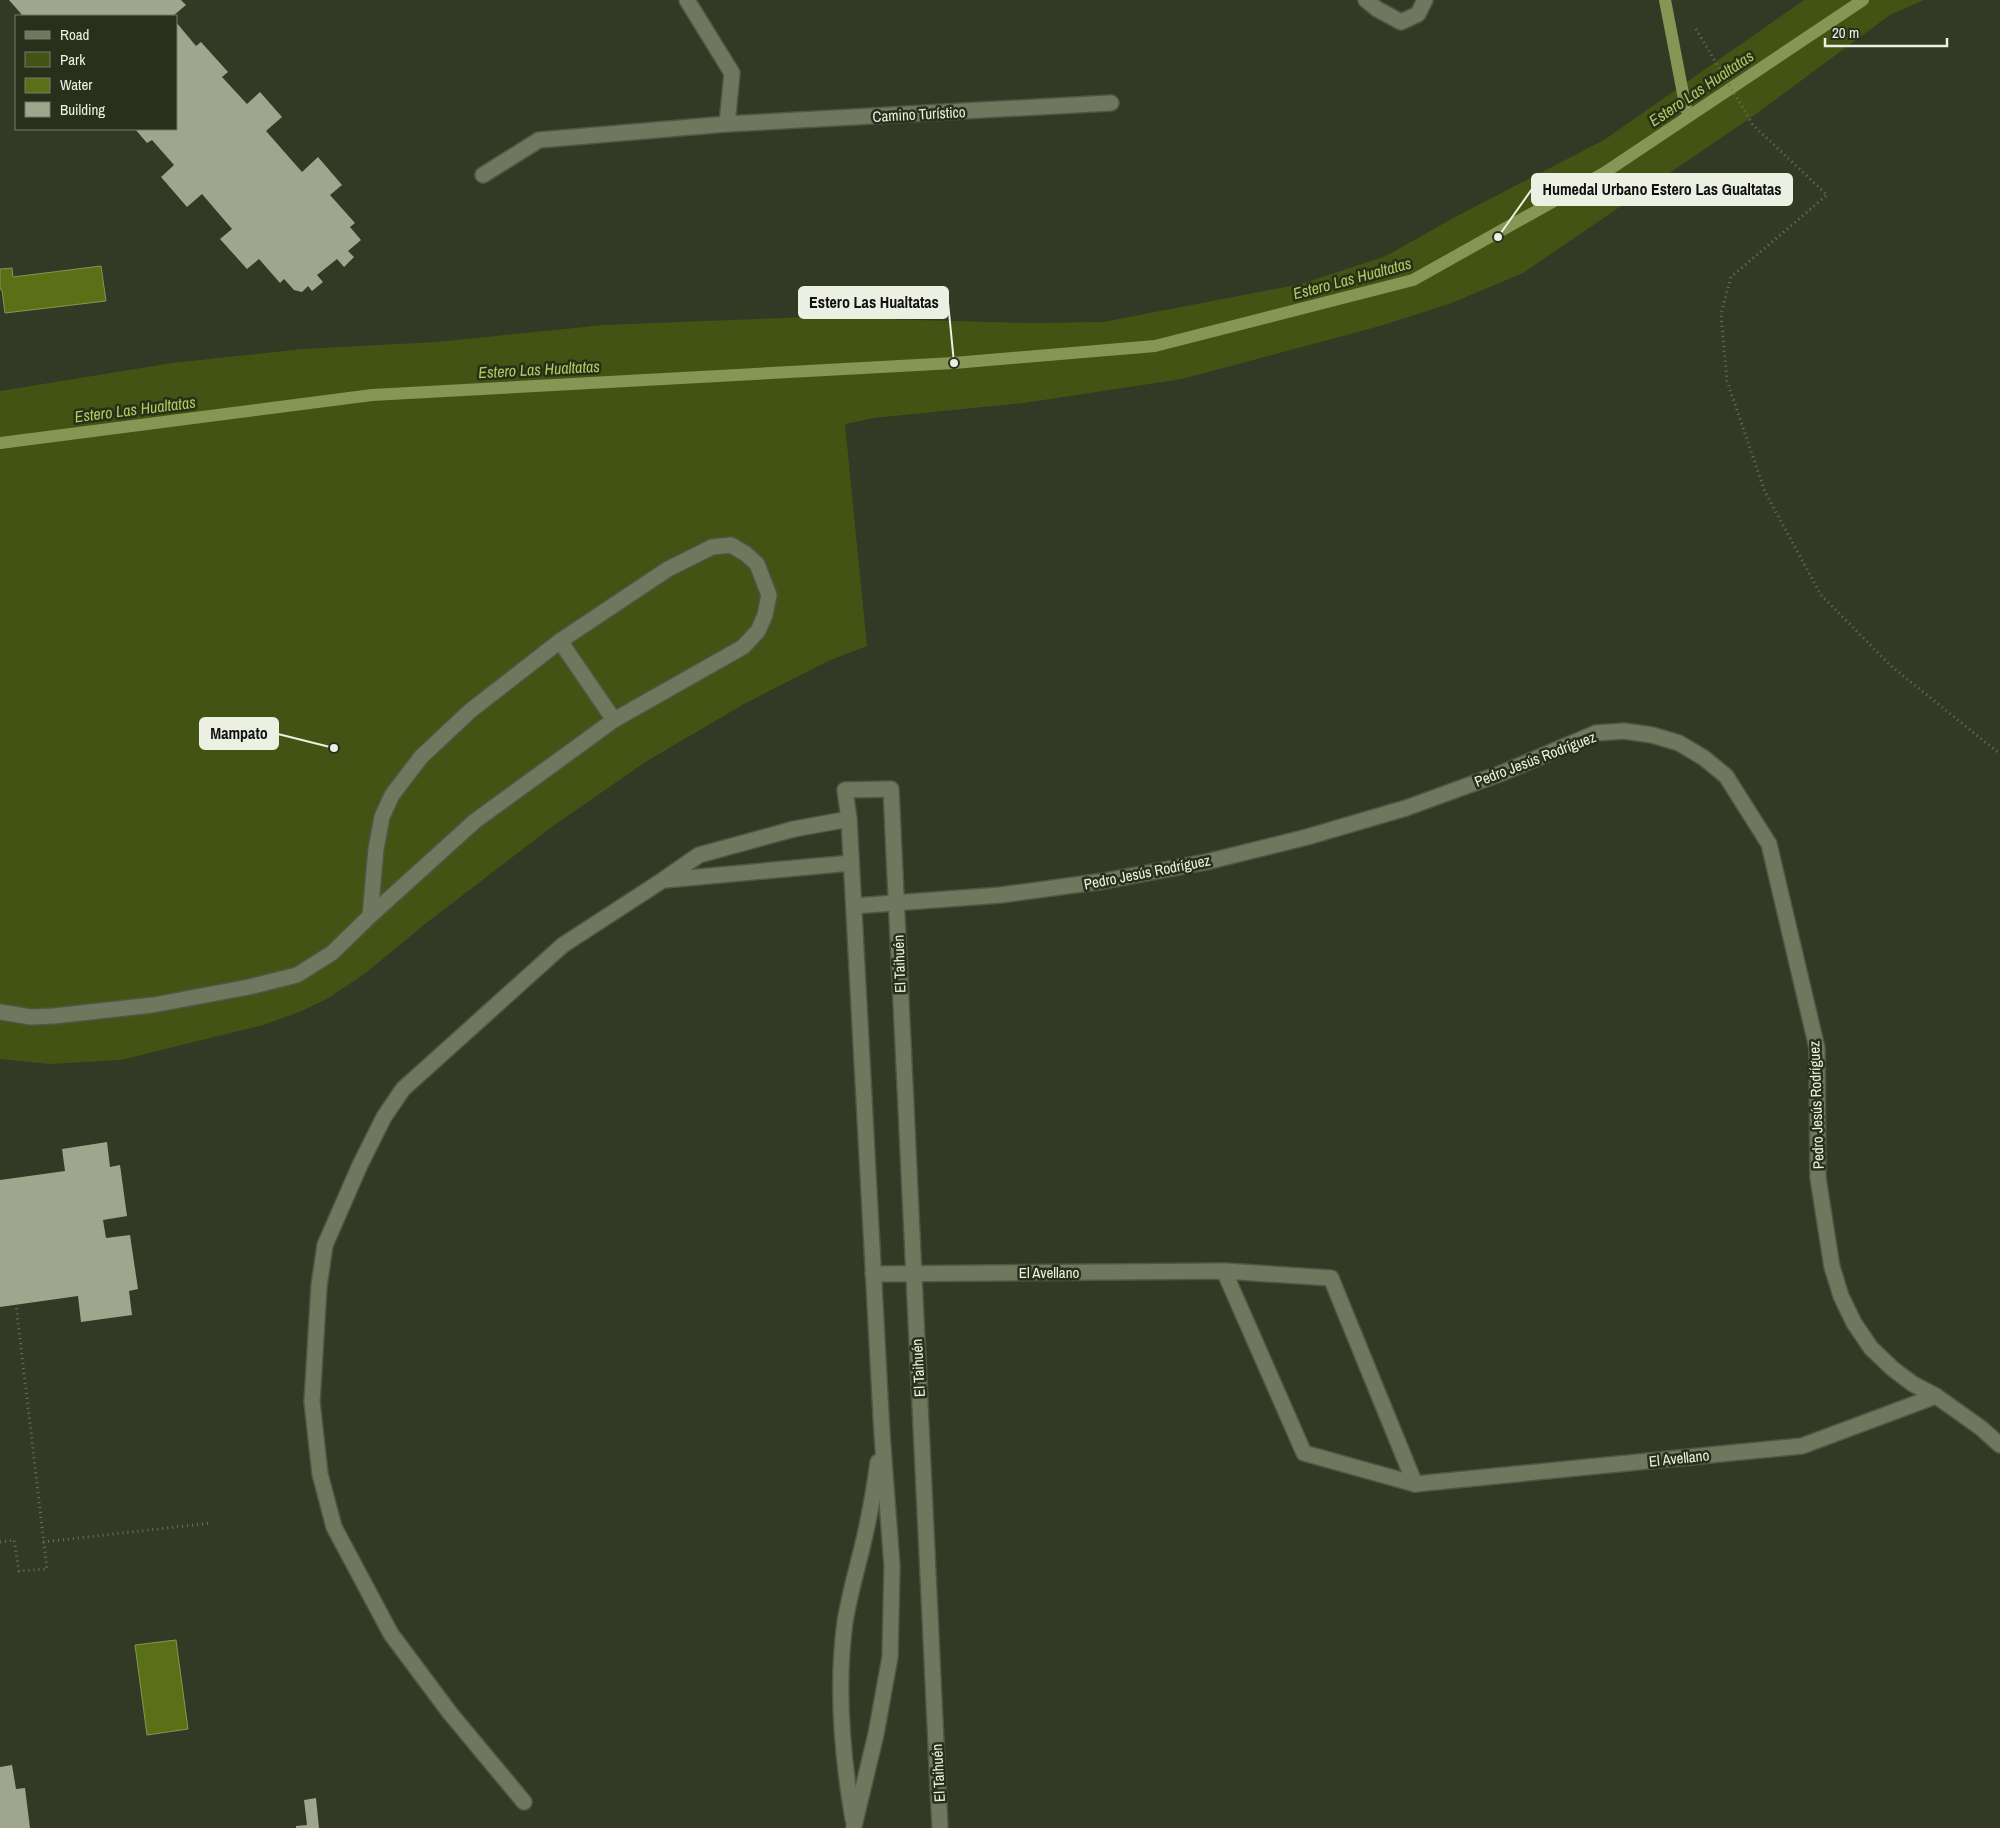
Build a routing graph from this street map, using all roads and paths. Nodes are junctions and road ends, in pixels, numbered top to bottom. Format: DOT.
graph roads {
  1 [pos="687,0"];
  2 [pos="1366,0"];
  3 [pos="1425,0"];
  4 [pos="1696,29"];
  5 [pos="1111,103"];
  6 [pos="727,124"];
  7 [pos="483,175"];
  8 [pos="560,641"];
  9 [pos="614,720"];
  10 [pos="2000,754"];
  11 [pos="849,820"];
  12 [pos="851,863"];
  13 [pos="663,880"];
  14 [pos="897,903"];
  15 [pos="854,906"];
  16 [pos="370,916"];
  17 [pos="0,1012"];
  18 [pos="1224,1271"];
  19 [pos="913,1272"];
  20 [pos="873,1274"];
  21 [pos="16,1305"];
  22 [pos="1936,1396"];
  23 [pos="882,1434"];
  24 [pos="2000,1445"];
  25 [pos="1415,1484"];
  26 [pos="211,1523"];
  27 [pos="0,1542"];
  28 [pos="43,1542"];
  29 [pos="524,1802"];
  30 [pos="854,1827"];
  31 [pos="940,1828"];
  1 -- 6 [label="street"];
  2 -- 3 [label="street"];
  4 -- 10 [label="path"];
  5 -- 6 [label="street, Camino Turístico"];
  6 -- 7 [label="street, Camino Turístico"];
  8 -- 9 [label="street"];
  8 -- 9 [label="street"];
  8 -- 16 [label="street"];
  9 -- 16 [label="street"];
  11 -- 12 [label="street, El Taihuén"];
  11 -- 13 [label="street"];
  11 -- 14 [label="street, El Taihuén"];
  12 -- 13 [label="street"];
  12 -- 15 [label="street, El Taihuén"];
  13 -- 29 [label="street"];
  14 -- 15 [label="street, Pedro Jesús Rodríguez"];
  14 -- 19 [label="street, El Taihuén"];
  14 -- 22 [label="street, Pedro Jesús Rodríguez"];
  15 -- 20 [label="street, El Taihuén"];
  16 -- 17 [label="street"];
  18 -- 19 [label="street, El Avellano"];
  18 -- 25 [label="street, El Avellano"];
  18 -- 25 [label="street, El Avellano"];
  19 -- 20 [label="street, El Avellano"];
  19 -- 31 [label="street, El Taihuén"];
  20 -- 23 [label="street, El Taihuén"];
  21 -- 28 [label="path"];
  22 -- 24 [label="street, Pedro Jesús Rodríguez"];
  22 -- 25 [label="street, El Avellano"];
  23 -- 30 [label="street, El Taihuén"];
  23 -- 30 [label="street, El Taihuén"];
  26 -- 28 [label="path"];
  27 -- 28 [label="path"];
}
